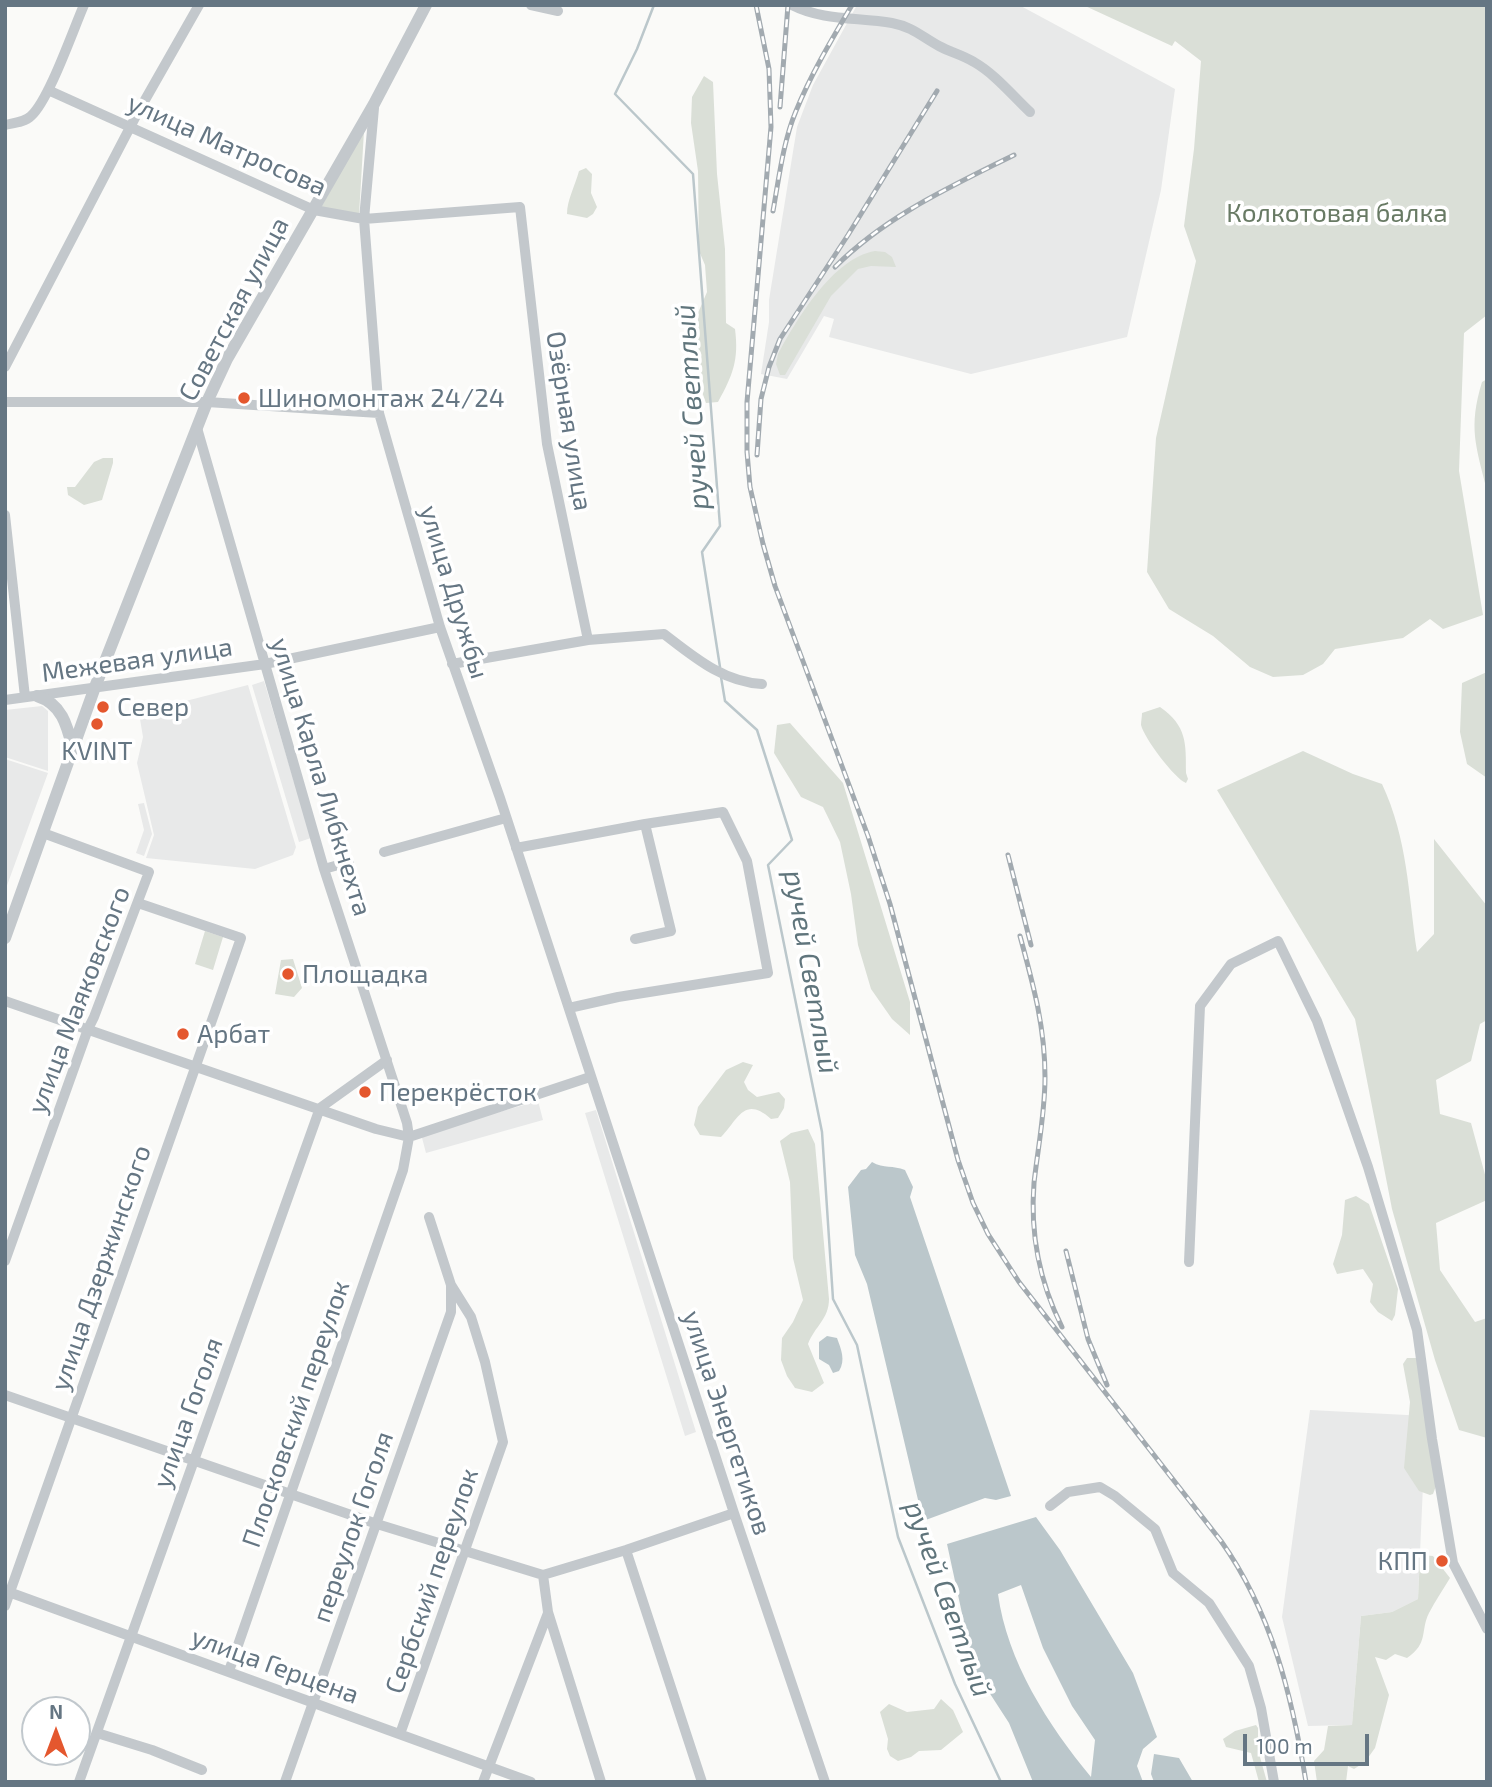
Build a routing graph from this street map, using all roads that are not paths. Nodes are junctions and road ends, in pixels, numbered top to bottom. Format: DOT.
graph roads {
  1 [pos="84,5"];
  2 [pos="199,5"];
  3 [pos="426,5"];
  4 [pos="531,5"];
  5 [pos="792,5"];
  6 [pos="558,11"];
  7 [pos="48,90"];
  8 [pos="374,104"];
  9 [pos="1030,112"];
  10 [pos="5,125"];
  11 [pos="131,126"];
  12 [pos="520,207"];
  13 [pos="314,210"];
  14 [pos="364,219"];
  15 [pos="5,367"];
  16 [pos="5,402"];
  17 [pos="207,402"];
  18 [pos="379,412"];
  19 [pos="197,428"];
  20 [pos="5,515"];
  21 [pos="7,553"];
  22 [pos="440,627"];
  23 [pos="588,640"];
  24 [pos="265,664"];
  25 [pos="452,664"];
  26 [pos="762,684"];
  27 [pos="95,687"];
  28 [pos="31,696"];
  29 [pos="5,700"];
  30 [pos="73,749"];
  31 [pos="506,818"];
  32 [pos="645,824"];
  33 [pos="43,833"];
  34 [pos="516,848"];
  35 [pos="384,852"];
  36 [pos="349,862"];
  37 [pos="324,869"];
  38 [pos="138,903"];
  39 [pos="5,938"];
  40 [pos="635,939"];
  41 [pos="5,1001"];
  42 [pos="569,1008"];
  43 [pos="88,1029"];
  44 [pos="387,1060"];
  45 [pos="195,1065"];
  46 [pos="590,1077"];
  47 [pos="320,1108"];
  48 [pos="409,1137"];
  49 [pos="429,1217"];
  50 [pos="5,1261"];
  51 [pos="1189,1262"];
  52 [pos="451,1285"];
  53 [pos="5,1395"];
  54 [pos="71,1418"];
  55 [pos="194,1461"];
  56 [pos="291,1495"];
  57 [pos="1050,1506"];
  58 [pos="734,1513"];
  59 [pos="377,1524"];
  60 [pos="626,1550"];
  61 [pos="464,1551"];
  62 [pos="542,1575"];
  63 [pos="8,1591"];
  64 [pos="5,1606"];
  65 [pos="548,1612"];
  66 [pos="1487,1629"];
  67 [pos="129,1636"];
  68 [pos="229,1671"];
  69 [pos="313,1703"];
  70 [pos="97,1733"];
  71 [pos="400,1734"];
  72 [pos="488,1766"];
  73 [pos="202,1770"];
  74 [pos="79,1782"];
  75 [pos="285,1782"];
  76 [pos="483,1782"];
  77 [pos="531,1782"];
  78 [pos="601,1782"];
  79 [pos="702,1782"];
  80 [pos="825,1782"];
  81 [pos="1273,1782"];
  1 -- 7 [label="street"];
  2 -- 11 [label="street"];
  3 -- 8 [label="street, Советская улица"];
  4 -- 6 [label="street"];
  5 -- 9 [label="street"];
  7 -- 10 [label="street"];
  7 -- 11 [label="street, улица Матросова"];
  8 -- 13 [label="street, Советская улица"];
  8 -- 14 [label="street, улица Дружбы"];
  11 -- 13 [label="street, улица Матросова"];
  11 -- 15 [label="street"];
  12 -- 14 [label="street, улица Матросова"];
  12 -- 23 [label="street, Озёрная улица"];
  13 -- 14 [label="street, улица Матросова"];
  13 -- 17 [label="street, Советская улица"];
  14 -- 18 [label="street, улица Дружбы"];
  16 -- 17 [label="street"];
  17 -- 18 [label="street"];
  17 -- 19 [label="street, Советская улица"];
  18 -- 22 [label="street, улица Дружбы"];
  19 -- 24 [label="street, улица Карла Либкнехта"];
  19 -- 27 [label="street, Советская улица"];
  20 -- 21 [label="street"];
  21 -- 28 [label="street"];
  22 -- 24 [label="street, Межевая улица"];
  22 -- 25 [label="street, улица Дружбы"];
  23 -- 25 [label="street"];
  23 -- 26 [label="street"];
  24 -- 27 [label="street, Межевая улица"];
  24 -- 37 [label="street, улица Карла Либкнехта"];
  25 -- 31 [label="street, улица Дружбы"];
  27 -- 28 [label="street, Межевая улица"];
  27 -- 30 [label="street, Советская улица"];
  28 -- 29 [label="street, Межевая улица"];
  28 -- 30 [label="street"];
  30 -- 33 [label="street, Советская улица"];
  31 -- 34 [label="street, улица Дружбы"];
  31 -- 35 [label="street"];
  32 -- 34 [label="street"];
  32 -- 40 [label="street"];
  32 -- 42 [label="street"];
  33 -- 38 [label="street, улица Маяковского"];
  33 -- 39 [label="street, Советская улица"];
  34 -- 42 [label="street, улица Дружбы"];
  36 -- 37 [label="street"];
  37 -- 44 [label="street, улица Карла Либкнехта"];
  38 -- 43 [label="street, улица Маяковского"];
  38 -- 45 [label="street, улица Дзержинского"];
  41 -- 43 [label="street"];
  42 -- 46 [label="street, улица Дружбы"];
  43 -- 45 [label="street"];
  43 -- 50 [label="street, улица Маяковского"];
  44 -- 47 [label="street"];
  44 -- 48 [label="street, улица Карла Либкнехта"];
  45 -- 47 [label="street"];
  45 -- 54 [label="street, улица Дзержинского"];
  46 -- 48 [label="street"];
  46 -- 58 [label="street, улица Энергетиков"];
  47 -- 48 [label="street"];
  47 -- 55 [label="street, улица Гоголя"];
  48 -- 56 [label="street, Плосковский переулок"];
  49 -- 52 [label="street"];
  51 -- 66 [label="street"];
  52 -- 59 [label="street, переулок Гоголя"];
  52 -- 61 [label="street, Сербский переулок"];
  53 -- 54 [label="street"];
  54 -- 55 [label="street"];
  54 -- 63 [label="street, улица Дзержинского"];
  55 -- 56 [label="street"];
  55 -- 67 [label="street, улица Гоголя"];
  56 -- 59 [label="street"];
  56 -- 68 [label="street, Плосковский переулок"];
  57 -- 81 [label="street"];
  58 -- 60 [label="street"];
  58 -- 80 [label="street, улица Энергетиков"];
  59 -- 61 [label="street"];
  59 -- 69 [label="street, переулок Гоголя"];
  60 -- 62 [label="street"];
  60 -- 79 [label="street"];
  61 -- 62 [label="street"];
  61 -- 71 [label="street, Сербский переулок"];
  62 -- 65 [label="street"];
  63 -- 64 [label="street, улица Дзержинского"];
  63 -- 67 [label="street, улица Герцена"];
  65 -- 72 [label="street"];
  65 -- 78 [label="street"];
  67 -- 68 [label="street, улица Герцена"];
  67 -- 70 [label="street, улица Гоголя"];
  68 -- 69 [label="street, улица Герцена"];
  69 -- 71 [label="street, улица Герцена"];
  69 -- 75 [label="street, переулок Гоголя"];
  70 -- 73 [label="street"];
  70 -- 74 [label="street, улица Гоголя"];
  71 -- 72 [label="street, улица Герцена"];
  72 -- 76 [label="street"];
  72 -- 77 [label="street, улица Герцена"];
}
